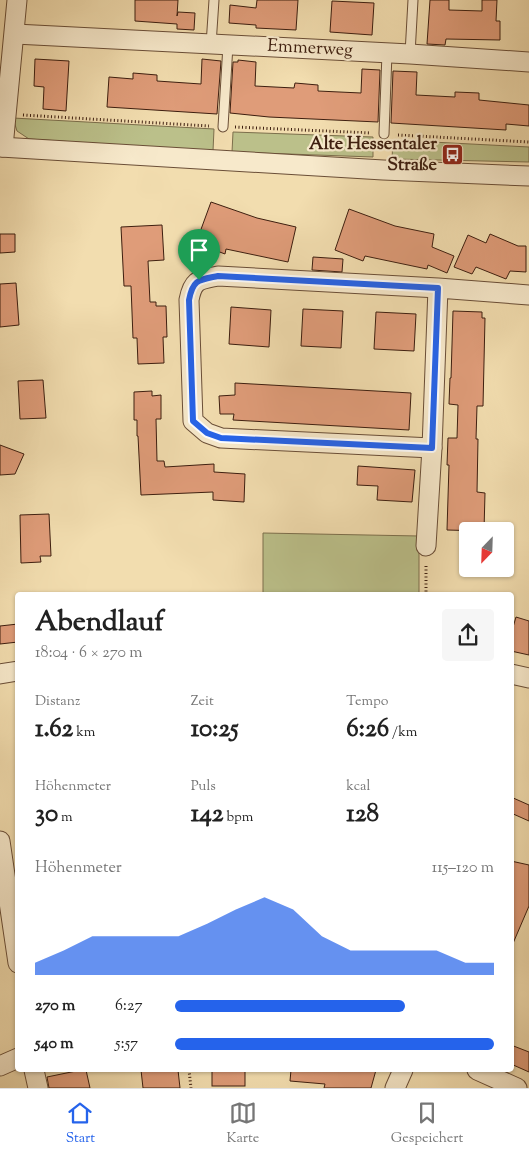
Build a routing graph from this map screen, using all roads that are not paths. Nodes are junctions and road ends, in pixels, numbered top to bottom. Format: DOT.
graph roads {
  1 [pos="17,0"];
  2 [pos="214,0"];
  3 [pos="413,0"];
  4 [pos="11,34"];
  5 [pos="220,45"];
  6 [pos="387,53"];
  7 [pos="410,54"];
  8 [pos="529,62"];
  9 [pos="223,127"];
  10 [pos="384,134"];
  11 [pos="1,147"];
  12 [pos="529,176"];
  13 [pos="438,288"];
  14 [pos="529,295"];
  15 [pos="432,448"];
  16 [pos="426,546"];
  17 [pos="15,672"];
  18 [pos="0,674"];
  19 [pos="514,675"];
  20 [pos="529,678"];
  21 [pos="0,841"];
  22 [pos="15,944"];
  23 [pos="15,1059"];
  24 [pos="0,1066"];
  25 [pos="34,1072"];
  26 [pos="402,1072"];
  27 [pos="482,1072"];
  28 [pos="38,1088"];
  29 [pos="395,1088"];
  30 [pos="518,1088"];
  1 -- 4 [label="street"];
  2 -- 5 [label="lane"];
  3 -- 7 [label="lane"];
  4 -- 5 [label="street, Emmerweg"];
  4 -- 11 [label="street"];
  5 -- 6 [label="street, Emmerweg"];
  5 -- 9 [label="lane"];
  6 -- 7 [label="street, Emmerweg"];
  6 -- 10 [label="lane"];
  7 -- 8 [label="street, Emmerweg"];
  11 -- 12 [label="street"];
  13 -- 14 [label="street"];
  13 -- 15 [label="street"];
  13 -- 15 [label="street"];
  15 -- 16 [label="street"];
  17 -- 18 [label="street"];
  19 -- 20 [label="street"];
  21 -- 22 [label="street"];
  23 -- 24 [label="street"];
  25 -- 28 [label="street"];
  26 -- 29 [label="street"];
  27 -- 30 [label="street"];
}
